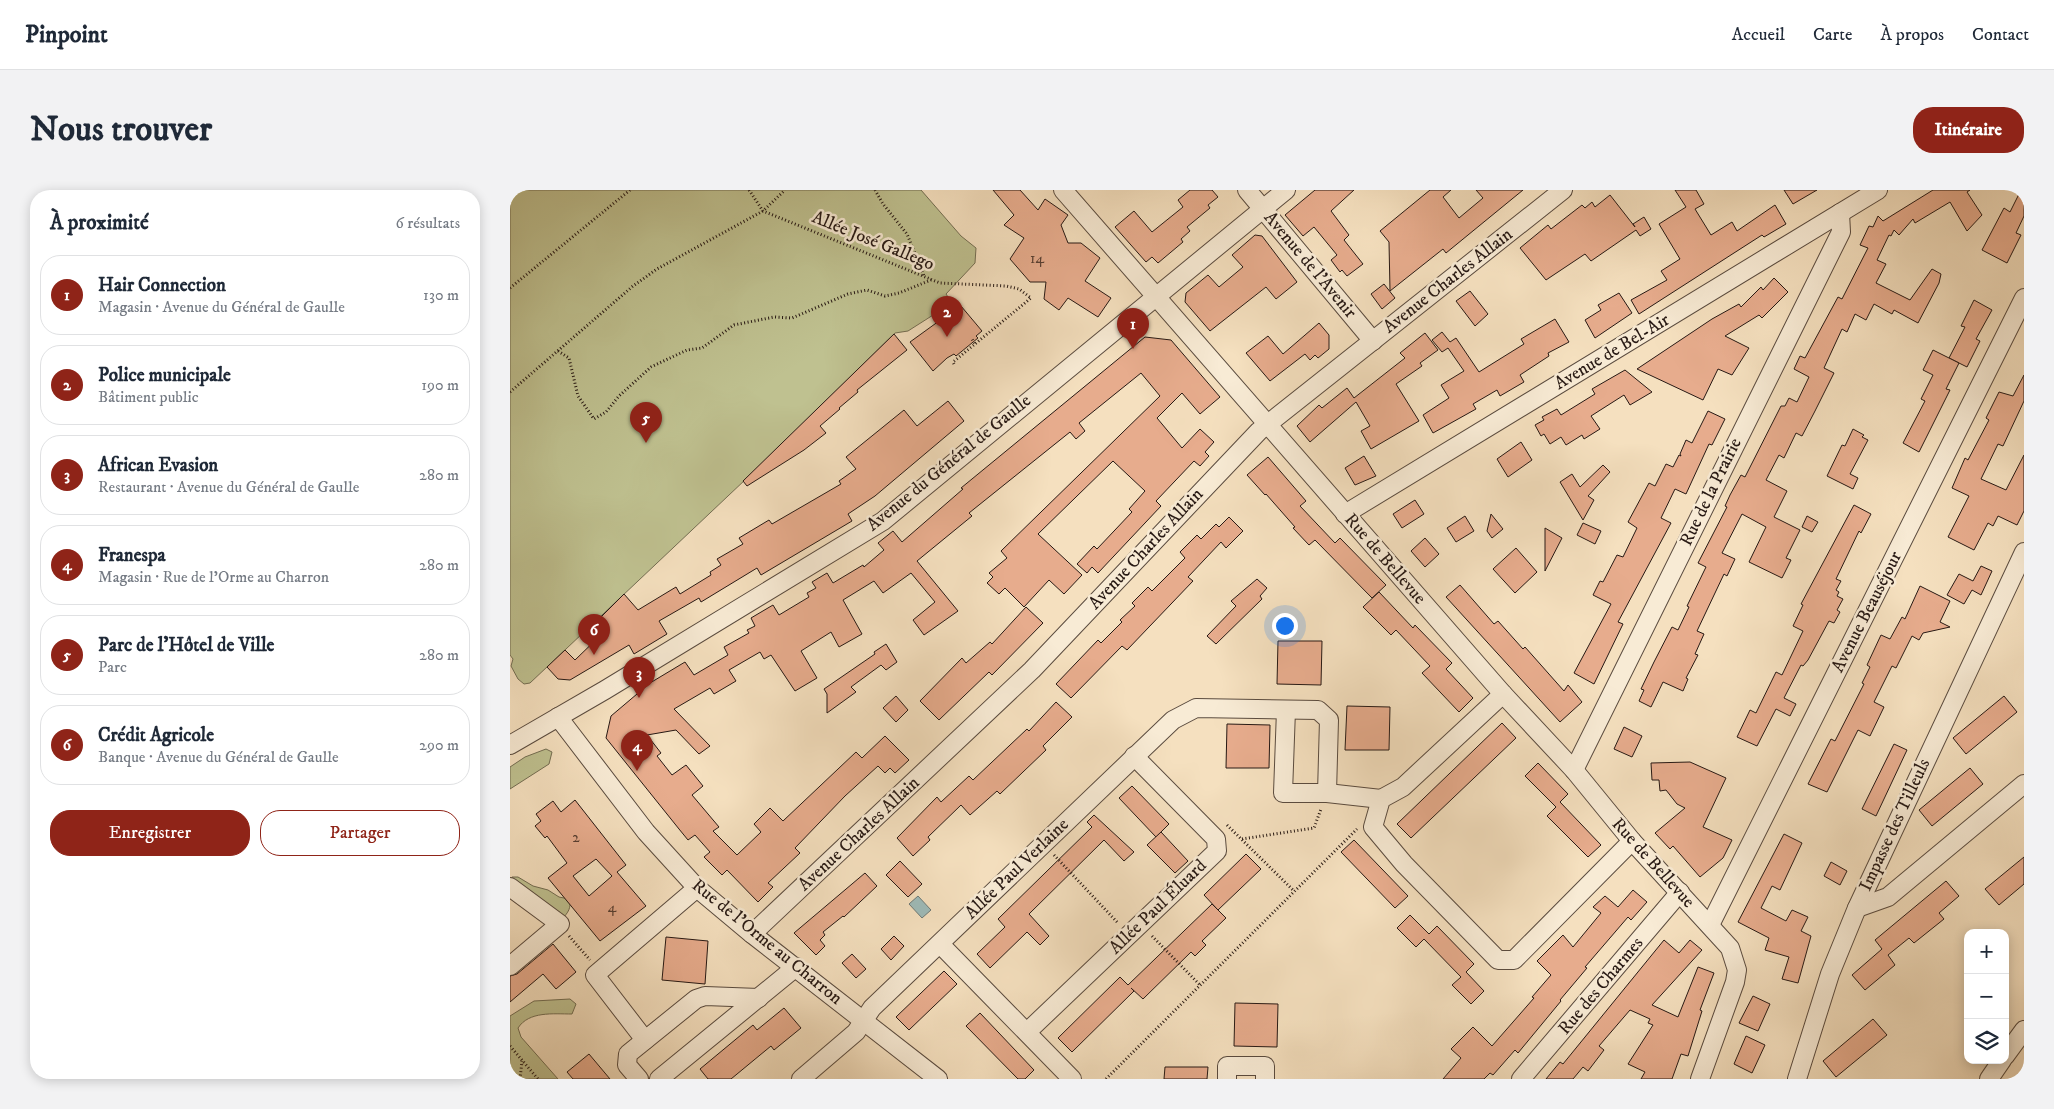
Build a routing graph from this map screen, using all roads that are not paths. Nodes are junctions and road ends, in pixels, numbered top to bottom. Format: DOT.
graph roads {
  1 [pos="1063,190"];
  2 [pos="1247,190"];
  3 [pos="1286,190"];
  4 [pos="1563,190"];
  5 [pos="1878,190"];
  6 [pos="1263,208"];
  7 [pos="1840,213"];
  8 [pos="1155,295"];
  9 [pos="2024,298"];
  10 [pos="1373,341"];
  11 [pos="1268,424"];
  12 [pos="1345,514"];
  13 [pos="2022,565"];
  14 [pos="1503,694"];
  15 [pos="1286,710"];
  16 [pos="558,717"];
  17 [pos="510,745"];
  18 [pos="1134,756"];
  19 [pos="1574,770"];
  20 [pos="2024,784"];
  21 [pos="1327,793"];
  22 [pos="1381,799"];
  23 [pos="1632,842"];
  24 [pos="510,887"];
  25 [pos="697,888"];
  26 [pos="1680,892"];
  27 [pos="1856,908"];
  28 [pos="1710,926"];
  29 [pos="752,934"];
  30 [pos="940,944"];
  31 [pos="510,966"];
  32 [pos="796,967"];
  33 [pos="759,998"];
  34 [pos="864,1020"];
  35 [pos="2024,1030"];
  36 [pos="1027,1032"];
  37 [pos="645,1040"];
  38 [pos="2009,1051"];
  39 [pos="1999,1064"];
  40 [pos="639,1079"];
  41 [pos="659,1079"];
  42 [pos="801,1079"];
  43 [pos="938,1079"];
  44 [pos="1072,1079"];
  45 [pos="1227,1079"];
  46 [pos="1265,1079"];
  47 [pos="1521,1079"];
  48 [pos="1700,1079"];
  49 [pos="1797,1079"];
  50 [pos="1989,1079"];
  1 -- 8 [label="street, Rue de Bellevue"];
  2 -- 6 [label="street, Avenue de l'Avenir"];
  3 -- 6 [label="street, Avenue du Général de Gaulle"];
  4 -- 10 [label="street, Avenue Charles Allain"];
  5 -- 7 [label="street, Avenue de Bel-Air"];
  6 -- 8 [label="street, Avenue du Général de Gaulle"];
  6 -- 10 [label="street, Avenue de l'Avenir"];
  7 -- 12 [label="street, Avenue de Bel-Air"];
  7 -- 19 [label="street, Rue de la Prairie"];
  8 -- 11 [label="street, Rue de Bellevue"];
  8 -- 16 [label="street, Avenue du Général de Gaulle"];
  9 -- 28 [label="street, Avenue Beauséjour"];
  10 -- 11 [label="street, Avenue Charles Allain"];
  11 -- 12 [label="street, Rue de Bellevue"];
  11 -- 29 [label="street, Avenue Charles Allain"];
  12 -- 14 [label="street, Rue de Bellevue"];
  13 -- 27 [label="street, Impasse des Tilleuls"];
  14 -- 19 [label="street, Rue de Bellevue"];
  14 -- 22 [label="street"];
  15 -- 18 [label="street, Allée Paul Verlaine"];
  15 -- 21 [label="street, Allée Paul Verlaine"];
  15 -- 21 [label="street"];
  16 -- 17 [label="street, Avenue du Général de Gaulle"];
  16 -- 25 [label="street, Rue de l'Orme au Charron"];
  18 -- 30 [label="street, Allée Paul Verlaine"];
  18 -- 36 [label="street, Allée Paul Éluard"];
  19 -- 23 [label="street, Rue de Bellevue"];
  20 -- 27 [label="street, Impasse des Tilleuls"];
  21 -- 22 [label="street"];
  22 -- 23 [label="street"];
  23 -- 26 [label="street, Rue de Bellevue"];
  24 -- 31 [label="street"];
  25 -- 29 [label="street, Rue de l'Orme au Charron"];
  25 -- 37 [label="street"];
  26 -- 28 [label="street, Rue de Bellevue"];
  26 -- 47 [label="street, Rue des Charmes"];
  27 -- 49 [label="street"];
  28 -- 48 [label="street, Rue de Bellevue"];
  29 -- 32 [label="street, Rue de l'Orme au Charron"];
  30 -- 34 [label="street, Allée Paul Verlaine"];
  30 -- 36 [label="street"];
  32 -- 33 [label="street"];
  32 -- 34 [label="street, Rue de l'Orme au Charron"];
  33 -- 37 [label="street"];
  33 -- 41 [label="street"];
  34 -- 42 [label="street, Allée Paul Verlaine"];
  34 -- 43 [label="street, Rue de l'Orme au Charron"];
  35 -- 38 [label="street"];
  36 -- 44 [label="street"];
  37 -- 40 [label="street"];
  39 -- 50 [label="street"];
  45 -- 46 [label="street"];
}
